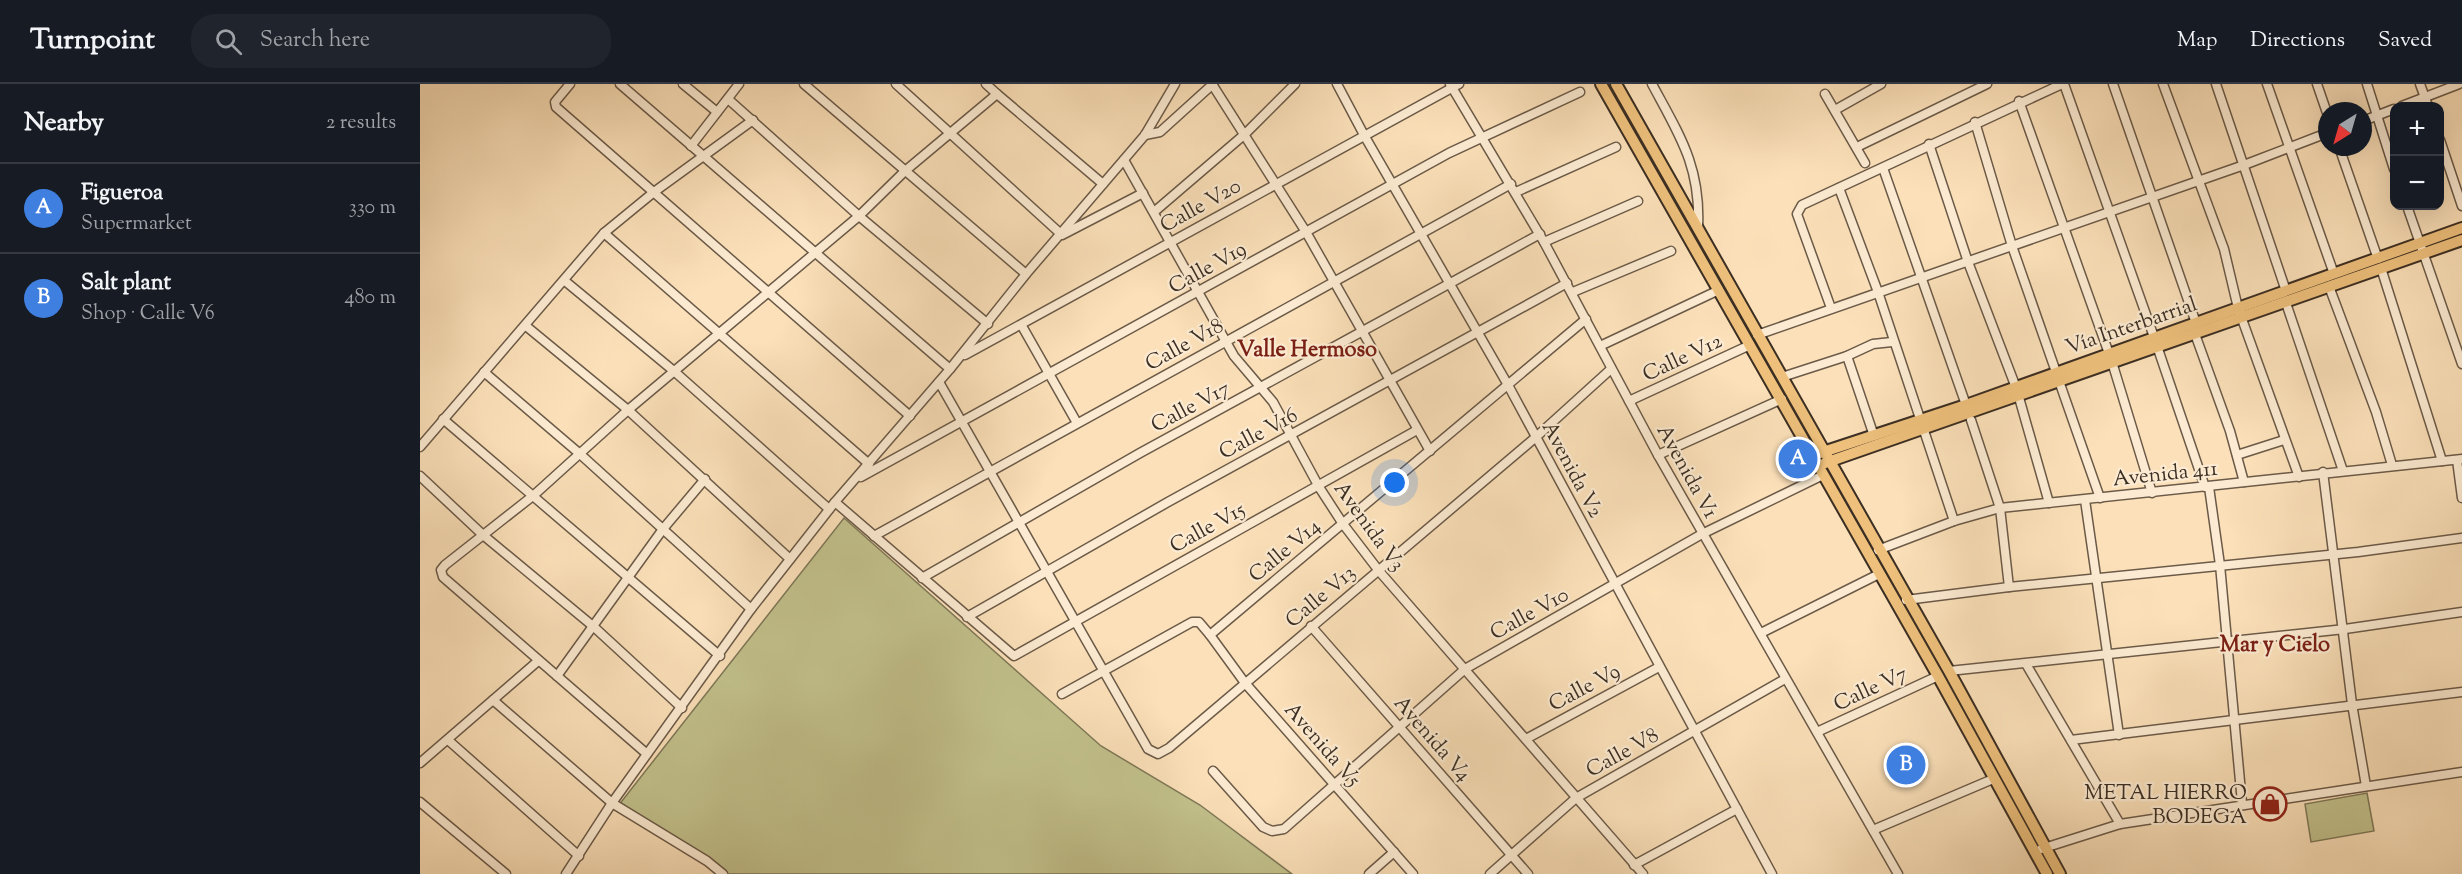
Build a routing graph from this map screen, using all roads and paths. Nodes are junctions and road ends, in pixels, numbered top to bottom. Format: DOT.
graph roads {
  1 [pos="570,84"];
  2 [pos="620,84"];
  3 [pos="684,84"];
  4 [pos="739,84"];
  5 [pos="804,84"];
  6 [pos="896,84"];
  7 [pos="986,84"];
  8 [pos="1175,84"];
  9 [pos="1213,84"];
  10 [pos="1295,84"];
  11 [pos="1338,84"];
  12 [pos="1601,84"];
  13 [pos="1616,84"];
  14 [pos="1652,84"];
  15 [pos="1881,84"];
  16 [pos="1987,84"];
  17 [pos="2063,84"];
  18 [pos="2113,84"];
  19 [pos="2163,84"];
  20 [pos="2216,84"];
  21 [pos="2267,84"];
  22 [pos="2317,84"];
  23 [pos="2367,84"];
  24 [pos="2420,84"];
  25 [pos="2459,84"];
  26 [pos="1454,85"];
  27 [pos="1977,86"];
  28 [pos="1580,92"];
  29 [pos="997,94"];
  30 [pos="1825,94"];
  31 [pos="728,99"];
  32 [pos="2019,102"];
  33 [pos="2323,102"];
  34 [pos="2426,102"];
  35 [pos="1835,110"];
  36 [pos="2390,111"];
  37 [pos="717,112"];
  38 [pos="2377,116"];
  39 [pos="2372,117"];
  40 [pos="753,120"];
  41 [pos="1975,122"];
  42 [pos="952,132"];
  43 [pos="1245,134"];
  44 [pos="1145,135"];
  45 [pos="1364,135"];
  46 [pos="1483,137"];
  47 [pos="2318,137"];
  48 [pos="1929,144"];
  49 [pos="690,146"];
  50 [pos="1616,147"];
  51 [pos="1857,147"];
  52 [pos="2290,149"];
  53 [pos="2444,154"];
  54 [pos="2342,156"];
  55 [pos="703,157"];
  56 [pos="2390,157"];
  57 [pos="1124,160"];
  58 [pos="1865,164"];
  59 [pos="2244,165"];
  60 [pos="1883,168"];
  61 [pos="905,171"];
  62 [pos="2199,181"];
  63 [pos="1277,183"];
  64 [pos="1103,184"];
  65 [pos="1392,184"];
  66 [pos="1510,184"];
  67 [pos="1839,188"];
  68 [pos="1516,192"];
  69 [pos="1143,193"];
  70 [pos="652,194"];
  71 [pos="2154,197"];
  72 [pos="1638,201"];
  73 [pos="2462,206"];
  74 [pos="2408,210"];
  75 [pos="1154,212"];
  76 [pos="2108,213"];
  77 [pos="859,216"];
  78 [pos="2462,228"];
  79 [pos="2064,229"];
  80 [pos="1698,231"];
  81 [pos="1306,232"];
  82 [pos="604,233"];
  83 [pos="1421,234"];
  84 [pos="1062,235"];
  85 [pos="1542,238"];
  86 [pos="2462,240"];
  87 [pos="1171,242"];
  88 [pos="2012,246"];
  89 [pos="2422,250"];
  90 [pos="1671,251"];
  91 [pos="815,253"];
  92 [pos="1968,262"];
  93 [pos="2380,263"];
  94 [pos="1026,274"];
  95 [pos="2334,274"];
  96 [pos="1922,278"];
  97 [pos="566,281"];
  98 [pos="1333,282"];
  99 [pos="1567,283"];
  100 [pos="1450,284"];
  101 [pos="2330,288"];
  102 [pos="1719,290"];
  103 [pos="2286,291"];
  104 [pos="1573,292"];
  105 [pos="1878,292"];
  106 [pos="767,293"];
  107 [pos="1198,293"];
  108 [pos="2286,303"];
  109 [pos="1831,308"];
  110 [pos="2240,314"];
  111 [pos="1587,319"];
  112 [pos="988,324"];
  113 [pos="526,326"];
  114 [pos="1022,326"];
  115 [pos="2196,328"];
  116 [pos="721,333"];
  117 [pos="1362,333"];
  118 [pos="1479,334"];
  119 [pos="1757,335"];
  120 [pos="2156,341"];
  121 [pos="1226,342"];
  122 [pos="1892,342"];
  123 [pos="1750,345"];
  124 [pos="1600,346"];
  125 [pos="1847,356"];
  126 [pos="2110,357"];
  127 [pos="959,358"];
  128 [pos="2462,364"];
  129 [pos="950,369"];
  130 [pos="1611,369"];
  131 [pos="484,372"];
  132 [pos="675,372"];
  133 [pos="1050,375"];
  134 [pos="2058,376"];
  135 [pos="1782,377"];
  136 [pos="939,382"];
  137 [pos="1390,382"];
  138 [pos="1508,385"];
  139 [pos="1260,388"];
  140 [pos="2017,390"];
  141 [pos="1782,399"];
  142 [pos="1629,401"];
  143 [pos="1966,405"];
  144 [pos="628,410"];
  145 [pos="910,416"];
  146 [pos="443,419"];
  147 [pos="1971,420"];
  148 [pos="963,423"];
  149 [pos="1077,423"];
  150 [pos="1922,424"];
  151 [pos="1417,430"];
  152 [pos="1291,435"];
  153 [pos="1874,436"];
  154 [pos="1536,437"];
  155 [pos="2284,440"];
  156 [pos="420,447"];
  157 [pos="1430,452"];
  158 [pos="580,454"];
  159 [pos="1658,455"];
  160 [pos="2236,455"];
  161 [pos="2460,459"];
  162 [pos="2442,461"];
  163 [pos="1821,462"];
  164 [pos="870,464"];
  165 [pos="2392,465"];
  166 [pos="2343,471"];
  167 [pos="991,472"];
  168 [pos="2323,472"];
  169 [pos="420,476"];
  170 [pos="2299,477"];
  171 [pos="705,479"];
  172 [pos="855,480"];
  173 [pos="2244,482"];
  174 [pos="1319,487"];
  175 [pos="2207,487"];
  176 [pos="2152,493"];
  177 [pos="534,495"];
  178 [pos="2100,498"];
  179 [pos="2462,498"];
  180 [pos="2085,500"];
  181 [pos="2049,503"];
  182 [pos="832,505"];
  183 [pos="2000,508"];
  184 [pos="1954,521"];
  185 [pos="1019,522"];
  186 [pos="1342,524"];
  187 [pos="663,529"];
  188 [pos="1702,534"];
  189 [pos="483,535"];
  190 [pos="874,536"];
  191 [pos="2462,538"];
  192 [pos="1878,550"];
  193 [pos="2332,553"];
  194 [pos="790,559"];
  195 [pos="2220,565"];
  196 [pos="1379,571"];
  197 [pos="1047,572"];
  198 [pos="1880,574"];
  199 [pos="629,576"];
  200 [pos="2097,577"];
  201 [pos="922,578"];
  202 [pos="1615,586"];
  203 [pos="2009,587"];
  204 [pos="1906,600"];
  205 [pos="752,609"];
  206 [pos="2462,612"];
  207 [pos="967,617"];
  208 [pos="1076,621"];
  209 [pos="1311,626"];
  210 [pos="594,627"];
  211 [pos="2345,629"];
  212 [pos="1761,633"];
  213 [pos="1210,635"];
  214 [pos="2226,642"];
  215 [pos="2108,655"];
  216 [pos="720,656"];
  217 [pos="538,661"];
  218 [pos="2026,664"];
  219 [pos="1659,667"];
  220 [pos="1465,669"];
  221 [pos="1105,671"];
  222 [pos="1949,671"];
  223 [pos="557,676"];
  224 [pos="1938,676"];
  225 [pos="1785,679"];
  226 [pos="1245,683"];
  227 [pos="2462,692"];
  228 [pos="1062,694"];
  229 [pos="493,700"];
  230 [pos="2352,704"];
  231 [pos="682,708"];
  232 [pos="2236,718"];
  233 [pos="1400,727"];
  234 [pos="1696,732"];
  235 [pos="1817,732"];
  236 [pos="2119,735"];
  237 [pos="1526,739"];
  238 [pos="448,740"];
  239 [pos="2071,740"];
  240 [pos="647,754"];
  241 [pos="420,763"];
  242 [pos="1213,771"];
  243 [pos="2462,772"];
  244 [pos="1993,779"];
  245 [pos="1334,785"];
  246 [pos="2366,786"];
  247 [pos="1576,798"];
  248 [pos="420,802"];
  249 [pos="612,803"];
  250 [pos="2242,803"];
  251 [pos="1737,809"];
  252 [pos="2120,824"];
  253 [pos="1873,830"];
  254 [pos="2045,848"];
  255 [pos="2034,851"];
  256 [pos="1394,852"];
  257 [pos="1512,855"];
  258 [pos="579,856"];
  259 [pos="1635,864"];
  260 [pos="506,874"];
  261 [pos="566,874"];
  262 [pos="723,874"];
  263 [pos="1369,874"];
  264 [pos="1413,874"];
  265 [pos="1490,874"];
  266 [pos="1528,874"];
  267 [pos="1643,874"];
  268 [pos="1772,874"];
  269 [pos="1898,874"];
  270 [pos="2047,874"];
  271 [pos="2060,874"];
  1 -- 70 [label="street"];
  2 -- 49 [label="street"];
  3 -- 37 [label="street"];
  4 -- 31 [label="street"];
  5 -- 61 [label="street"];
  6 -- 42 [label="street"];
  7 -- 29 [label="street"];
  8 -- 44 [label="street"];
  9 -- 43 [label="street"];
  9 -- 44 [label="street"];
  10 -- 43 [label="street"];
  11 -- 45 [label="street, Avenida V2"];
  12 -- 102 [label="main road"];
  13 -- 80 [label="main road"];
  14 -- 80 [label="street"];
  15 -- 35 [label="street"];
  16 -- 27 [label="street"];
  17 -- 32 [label="street"];
  17 -- 76 [label="street"];
  18 -- 71 [label="street"];
  19 -- 62 [label="street"];
  20 -- 59 [label="street"];
  21 -- 52 [label="street"];
  22 -- 33 [label="street"];
  23 -- 38 [label="street"];
  24 -- 34 [label="street"];
  25 -- 34 [label="street"];
  26 -- 45 [label="street, Calle V20"];
  26 -- 46 [label="street, Avenida V1"];
  27 -- 51 [label="street"];
  28 -- 46 [label="street, Calle V19"];
  29 -- 42 [label="street"];
  29 -- 64 [label="street"];
  30 -- 35 [label="street"];
  31 -- 37 [label="street"];
  31 -- 40 [label="street"];
  32 -- 41 [label="street"];
  32 -- 79 [label="street"];
  35 -- 51 [label="street"];
  36 -- 38 [label="street"];
  37 -- 49 [label="street"];
  38 -- 39 [label="street"];
  38 -- 56 [label="street"];
  40 -- 55 [label="street"];
  40 -- 77 [label="street"];
  41 -- 48 [label="street"];
  41 -- 88 [label="street"];
  42 -- 61 [label="street"];
  42 -- 84 [label="street"];
  43 -- 63 [label="street"];
  43 -- 75 [label="street"];
  44 -- 57 [label="street"];
  45 -- 63 [label="street, Calle V20"];
  45 -- 65 [label="street, Avenida V2"];
  46 -- 65 [label="street, Calle V19"];
  46 -- 66 [label="street, Avenida V1"];
  47 -- 52 [label="street"];
  48 -- 60 [label="street"];
  48 -- 92 [label="street"];
  49 -- 55 [label="street"];
  50 -- 68 [label="street"];
  51 -- 58 [label="street"];
  52 -- 59 [label="street"];
  52 -- 95 [label="street"];
  53 -- 73 [label="street"];
  54 -- 93 [label="street"];
  55 -- 70 [label="street"];
  55 -- 91 [label="street"];
  57 -- 64 [label="street"];
  57 -- 69 [label="street, Avenida V3"];
  59 -- 62 [label="street"];
  59 -- 103 [label="street"];
  60 -- 67 [label="street"];
  60 -- 96 [label="street"];
  61 -- 77 [label="street"];
  61 -- 94 [label="street"];
  62 -- 71 [label="street"];
  62 -- 110 [label="street"];
  63 -- 81 [label="street"];
  63 -- 87 [label="street, Calle V20"];
  64 -- 84 [label="street"];
  65 -- 81 [label="street, Calle V19"];
  65 -- 83 [label="street, Avenida V2"];
  66 -- 68 [label="street, Avenida V1"];
  66 -- 83 [label="street, Calle V18"];
  67 -- 105 [label="street"];
  67 -- 109 [label="street"];
  68 -- 85 [label="street, Avenida V1"];
  69 -- 75 [label="street, Avenida V3"];
  69 -- 84 [label="street"];
  70 -- 82 [label="street"];
  70 -- 106 [label="street"];
  71 -- 76 [label="street"];
  71 -- 115 [label="street"];
  72 -- 85 [label="street, Calle V17"];
  74 -- 89 [label="street"];
  75 -- 87 [label="street, Avenida V3"];
  76 -- 79 [label="street"];
  76 -- 120 [label="street"];
  77 -- 91 [label="street"];
  77 -- 112 [label="street"];
  78 -- 89 [label="main road, Vía Interbarrial"];
  79 -- 88 [label="street"];
  79 -- 126 [label="street"];
  80 -- 119 [label="main road"];
  81 -- 98 [label="street"];
  81 -- 107 [label="street, Calle V19"];
  82 -- 97 [label="street"];
  82 -- 116 [label="street"];
  83 -- 98 [label="street, Calle V18"];
  83 -- 100 [label="street, Avenida V2"];
  84 -- 94 [label="street"];
  85 -- 99 [label="street, Avenida V1"];
  85 -- 100 [label="street, Calle V17"];
  86 -- 89 [label="main road, Vía Interbarrial"];
  87 -- 107 [label="street, Avenida V3"];
  87 -- 114 [label="street, Calle V20"];
  88 -- 92 [label="street"];
  88 -- 134 [label="street"];
  89 -- 93 [label="main road, Vía Interbarrial"];
  89 -- 128 [label="street"];
  90 -- 104 [label="street"];
  91 -- 106 [label="street"];
  91 -- 129 [label="street"];
  92 -- 96 [label="street"];
  92 -- 140 [label="street"];
  93 -- 95 [label="main road, Vía Interbarrial"];
  93 -- 101 [label="main road, Vía Interbarrial"];
  93 -- 162 [label="street"];
  94 -- 112 [label="street"];
  95 -- 103 [label="main road, Vía Interbarrial"];
  96 -- 105 [label="street"];
  96 -- 143 [label="street"];
  97 -- 113 [label="street"];
  97 -- 132 [label="street"];
  98 -- 117 [label="street"];
  98 -- 121 [label="street, Calle V18"];
  99 -- 104 [label="street, Avenida V1"];
  99 -- 118 [label="street, Calle V16"];
  100 -- 117 [label="street, Calle V17"];
  100 -- 118 [label="street, Avenida V2"];
  101 -- 108 [label="main road, Vía Interbarrial"];
  101 -- 165 [label="street"];
  102 -- 123 [label="main road"];
  102 -- 124 [label="street"];
  103 -- 110 [label="main road, Vía Interbarrial"];
  104 -- 111 [label="street, Avenida V1"];
  105 -- 109 [label="street"];
  105 -- 122 [label="street"];
  106 -- 116 [label="street"];
  106 -- 145 [label="street"];
  107 -- 121 [label="street, Avenida V3"];
  107 -- 133 [label="street, Calle V19"];
  108 -- 110 [label="main road, Vía Interbarrial"];
  108 -- 166 [label="street"];
  109 -- 119 [label="street"];
  110 -- 115 [label="main road, Vía Interbarrial"];
  110 -- 155 [label="street"];
  111 -- 124 [label="street, Avenida V1"];
  111 -- 138 [label="street, Calle V14"];
  112 -- 127 [label="street"];
  113 -- 131 [label="street"];
  113 -- 144 [label="street"];
  114 -- 127 [label="street, Calle V20"];
  114 -- 133 [label="street"];
  115 -- 120 [label="main road, Vía Interbarrial"];
  115 -- 160 [label="street"];
  116 -- 132 [label="street"];
  116 -- 164 [label="street"];
  117 -- 137 [label="street"];
  117 -- 139 [label="street, Calle V17"];
  118 -- 137 [label="street, Calle V16"];
  118 -- 138 [label="street, Avenida V2"];
  119 -- 135 [label="main road"];
  120 -- 126 [label="main road, Vía Interbarrial"];
  120 -- 175 [label="street"];
  121 -- 139 [label="street, Avenida V3"];
  121 -- 149 [label="street, Calle V18"];
  122 -- 125 [label="street"];
  122 -- 150 [label="street"];
  123 -- 141 [label="main road"];
  123 -- 142 [label="street, Calle V12"];
  124 -- 130 [label="street, Avenida V1"];
  125 -- 135 [label="street"];
  125 -- 153 [label="street"];
  126 -- 134 [label="main road, Vía Interbarrial"];
  126 -- 176 [label="street"];
  127 -- 129 [label="street"];
  129 -- 136 [label="street"];
  130 -- 142 [label="street, Avenida V1"];
  130 -- 154 [label="street, Calle V13"];
  131 -- 146 [label="street"];
  131 -- 158 [label="street"];
  132 -- 144 [label="street"];
  132 -- 182 [label="street"];
  133 -- 148 [label="street, Calle V19"];
  133 -- 149 [label="street"];
  134 -- 140 [label="main road, Vía Interbarrial"];
  134 -- 178 [label="street"];
  135 -- 163 [label="main road"];
  136 -- 145 [label="street"];
  136 -- 148 [label="street"];
  137 -- 151 [label="street"];
  137 -- 152 [label="street, Calle V16"];
  138 -- 154 [label="street, Avenida V2"];
  138 -- 157 [label="street, Calle V14"];
  139 -- 152 [label="street, Avenida V3"];
  139 -- 185 [label="street, Calle V17"];
  140 -- 143 [label="main road, Vía Interbarrial"];
  140 -- 150 [label="main road, Vía Interbarrial"];
  140 -- 181 [label="street"];
  141 -- 159 [label="street"];
  141 -- 163 [label="main road"];
  142 -- 159 [label="street, Avenida V1"];
  143 -- 150 [label="main road, Vía Interbarrial"];
  144 -- 158 [label="street"];
  144 -- 171 [label="street"];
  145 -- 164 [label="street"];
  146 -- 156 [label="street"];
  146 -- 177 [label="street"];
  147 -- 183 [label="street"];
  148 -- 167 [label="street"];
  148 -- 172 [label="street, Calle V19"];
  149 -- 167 [label="street, Calle V18"];
  150 -- 153 [label="main road, Vía Interbarrial"];
  150 -- 163 [label="main road, Vía Interbarrial"];
  150 -- 184 [label="street"];
  151 -- 157 [label="street"];
  151 -- 174 [label="street, Calle V15"];
  152 -- 174 [label="street, Avenida V3"];
  152 -- 197 [label="street, Calle V16"];
  153 -- 163 [label="main road, Vía Interbarrial"];
  154 -- 196 [label="street, Calle V13"];
  154 -- 202 [label="street, Avenida V2"];
  155 -- 160 [label="street"];
  155 -- 170 [label="street"];
  157 -- 186 [label="street, Calle V14"];
  158 -- 177 [label="street"];
  158 -- 187 [label="street"];
  159 -- 188 [label="street, Avenida V1"];
  160 -- 173 [label="street"];
  161 -- 162 [label="street, Avenida 411"];
  161 -- 179 [label="street"];
  162 -- 165 [label="street, Avenida 411"];
  163 -- 188 [label="street, Calle V10"];
  163 -- 192 [label="main road"];
  163 -- 198 [label="main road"];
  164 -- 172 [label="street"];
  165 -- 166 [label="street, Avenida 411"];
  166 -- 168 [label="street, Avenida 411"];
  167 -- 185 [label="street"];
  167 -- 190 [label="street, Calle V18"];
  168 -- 170 [label="street, Avenida 411"];
  168 -- 193 [label="street"];
  169 -- 189 [label="street"];
  170 -- 173 [label="street, Avenida 411"];
  171 -- 187 [label="street"];
  171 -- 194 [label="street"];
  172 -- 182 [label="street"];
  173 -- 175 [label="street, Avenida 411"];
  174 -- 186 [label="street, Avenida V3"];
  174 -- 208 [label="street, Calle V15"];
  175 -- 176 [label="street, Avenida 411"];
  175 -- 195 [label="street"];
  176 -- 178 [label="street, Avenida 411"];
  177 -- 189 [label="street"];
  177 -- 199 [label="street"];
  178 -- 180 [label="street, Avenida 411"];
  180 -- 181 [label="street, Avenida 411"];
  180 -- 200 [label="street"];
  181 -- 183 [label="street, Avenida 411"];
  182 -- 190 [label="street"];
  182 -- 194 [label="street"];
  183 -- 184 [label="street, Avenida 411"];
  183 -- 203 [label="street"];
  184 -- 192 [label="street, Avenida 411"];
  185 -- 197 [label="street"];
  185 -- 201 [label="street, Calle V17"];
  186 -- 196 [label="street, Avenida V3"];
  186 -- 213 [label="street, Calle V14"];
  187 -- 199 [label="street"];
  187 -- 205 [label="street"];
  188 -- 202 [label="street, Calle V10"];
  188 -- 212 [label="street, Avenida V1"];
  189 -- 210 [label="street"];
  189 -- 217 [label="street"];
  190 -- 201 [label="street"];
  191 -- 193 [label="street"];
  192 -- 204 [label="main road"];
  193 -- 195 [label="street"];
  193 -- 211 [label="street"];
  194 -- 205 [label="street"];
  195 -- 200 [label="street"];
  195 -- 214 [label="street"];
  196 -- 209 [label="street, Calle V13"];
  196 -- 220 [label="street, Avenida V3"];
  197 -- 207 [label="street, Calle V16"];
  197 -- 208 [label="street"];
  198 -- 212 [label="street"];
  198 -- 224 [label="main road"];
  199 -- 210 [label="street"];
  199 -- 216 [label="street"];
  200 -- 203 [label="street"];
  200 -- 215 [label="street"];
  201 -- 207 [label="street"];
  202 -- 219 [label="street, Avenida V2"];
  202 -- 220 [label="street, Calle V10"];
  203 -- 204 [label="street"];
  204 -- 222 [label="main road"];
  205 -- 216 [label="street"];
  206 -- 211 [label="street"];
  207 -- 208 [label="street, Calle V15"];
  208 -- 221 [label="street"];
  209 -- 226 [label="street, Calle V13"];
  209 -- 233 [label="street, Avenida V4"];
  210 -- 223 [label="street"];
  210 -- 231 [label="street"];
  211 -- 214 [label="street"];
  211 -- 230 [label="street"];
  212 -- 225 [label="street, Avenida V1"];
  213 -- 221 [label="street"];
  213 -- 226 [label="street, Avenida V5"];
  214 -- 215 [label="street"];
  214 -- 232 [label="street"];
  215 -- 218 [label="street"];
  215 -- 236 [label="street"];
  216 -- 231 [label="street"];
  217 -- 223 [label="street"];
  217 -- 229 [label="street"];
  218 -- 222 [label="street"];
  218 -- 239 [label="street"];
  219 -- 234 [label="street, Avenida V2"];
  219 -- 237 [label="street, Calle V9"];
  220 -- 233 [label="street, Calle V10"];
  220 -- 237 [label="street, Avenida V3"];
  221 -- 226 [label="street, Calle V13"];
  221 -- 228 [label="street"];
  222 -- 254 [label="main road"];
  223 -- 240 [label="street"];
  224 -- 235 [label="street, Calle V7"];
  224 -- 244 [label="main road"];
  225 -- 234 [label="street, Calle V8"];
  225 -- 235 [label="street, Avenida V1"];
  226 -- 245 [label="street, Avenida V5"];
  227 -- 230 [label="street"];
  229 -- 238 [label="street"];
  229 -- 249 [label="street"];
  230 -- 232 [label="street"];
  230 -- 246 [label="street"];
  231 -- 240 [label="street"];
  232 -- 236 [label="street"];
  232 -- 250 [label="street"];
  233 -- 245 [label="street, Calle V10"];
  233 -- 257 [label="street, Avenida V4"];
  234 -- 247 [label="street, Calle V8"];
  234 -- 251 [label="street, Avenida V2"];
  235 -- 253 [label="street, Avenida V1"];
  236 -- 239 [label="street"];
  237 -- 247 [label="street, Avenida V3"];
  238 -- 241 [label="street"];
  238 -- 258 [label="street"];
  239 -- 252 [label="street"];
  240 -- 249 [label="street"];
  242 -- 245 [label="street, Calle V10"];
  243 -- 246 [label="street"];
  244 -- 253 [label="street"];
  244 -- 255 [label="main road"];
  245 -- 256 [label="street, Avenida V5"];
  246 -- 250 [label="street"];
  247 -- 257 [label="street, Calle V8"];
  247 -- 259 [label="street, Avenida V3"];
  248 -- 260 [label="street"];
  249 -- 258 [label="street"];
  249 -- 262 [label="street"];
  250 -- 252 [label="street"];
  251 -- 259 [label="street"];
  251 -- 268 [label="street, Avenida V2"];
  252 -- 254 [label="street"];
  253 -- 269 [label="street, Avenida V1"];
  254 -- 255 [label="street"];
  254 -- 271 [label="main road"];
  255 -- 270 [label="main road"];
  256 -- 263 [label="street"];
  256 -- 264 [label="street, Avenida V5"];
  257 -- 265 [label="street, Calle V8"];
  257 -- 266 [label="street, Avenida V4"];
  258 -- 261 [label="street"];
  259 -- 267 [label="street, Avenida V3"];
}
